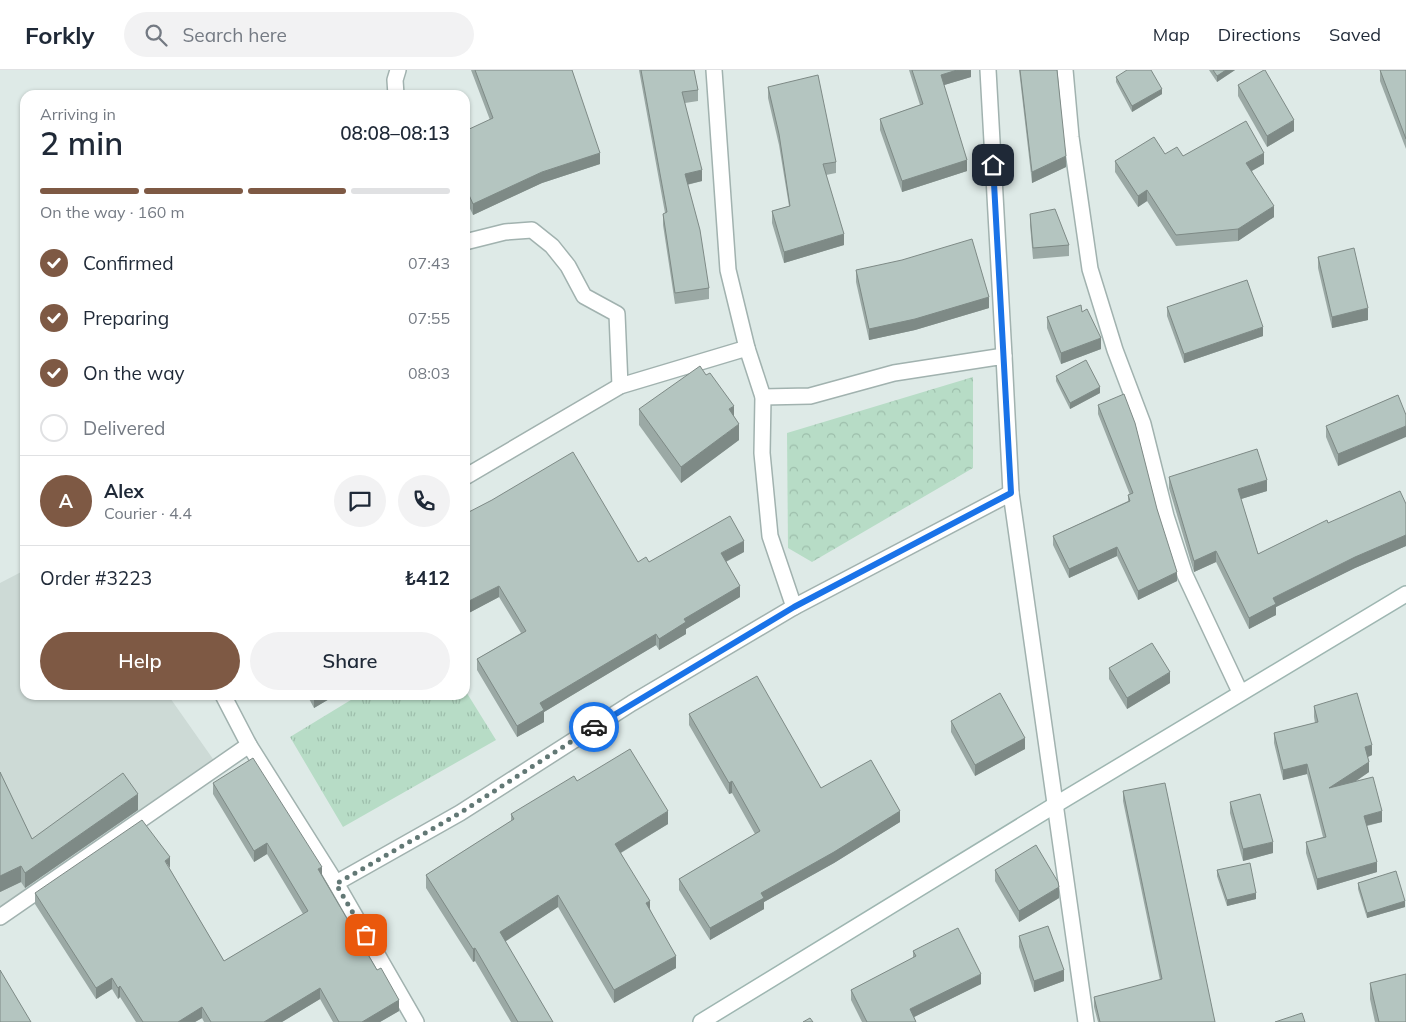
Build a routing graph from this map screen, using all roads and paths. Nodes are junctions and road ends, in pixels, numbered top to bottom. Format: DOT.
graph roads {
  1 [pos="398,70"];
  2 [pos="714,70"];
  3 [pos="988,70"];
  4 [pos="1066,70"];
  5 [pos="396,90"];
  6 [pos="470,241"];
  7 [pos="747,348"];
  8 [pos="1004,356"];
  9 [pos="620,386"];
  10 [pos="763,397"];
  11 [pos="470,474"];
  12 [pos="1011,493"];
  13 [pos="1406,594"];
  14 [pos="794,607"];
  15 [pos="1240,692"];
  16 [pos="226,700"];
  17 [pos="249,745"];
  18 [pos="1054,804"];
  19 [pos="336,884"];
  20 [pos="0,918"];
  21 [pos="416,1022"];
  22 [pos="701,1022"];
  23 [pos="1086,1022"];
  1 -- 5 [label="street"];
  2 -- 7 [label="street"];
  3 -- 8 [label="street"];
  4 -- 15 [label="street"];
  6 -- 9 [label="street"];
  7 -- 9 [label="street"];
  7 -- 10 [label="street"];
  8 -- 10 [label="street"];
  8 -- 12 [label="street"];
  9 -- 11 [label="street"];
  10 -- 14 [label="street"];
  12 -- 14 [label="street"];
  12 -- 18 [label="street"];
  13 -- 15 [label="street"];
  14 -- 19 [label="street"];
  15 -- 18 [label="street"];
  16 -- 17 [label="street"];
  17 -- 19 [label="street"];
  17 -- 20 [label="street"];
  18 -- 22 [label="street"];
  18 -- 23 [label="street"];
  19 -- 21 [label="street"];
}
